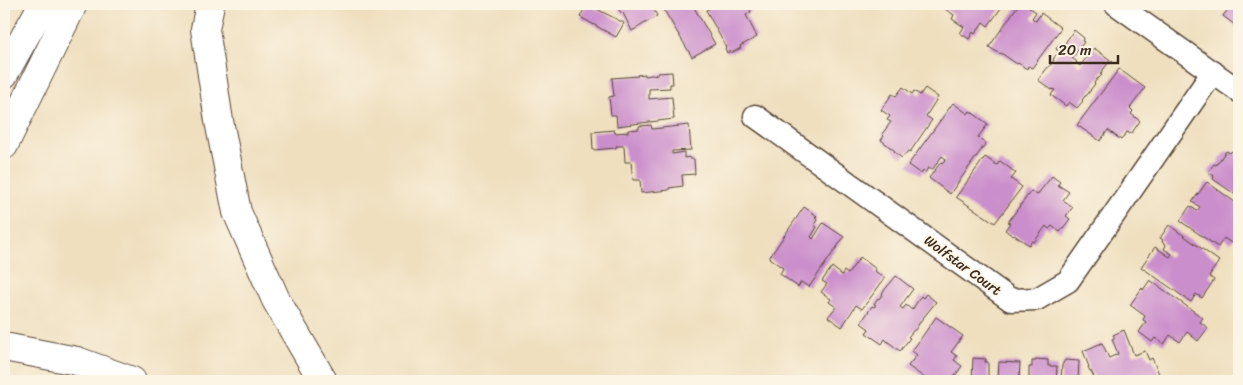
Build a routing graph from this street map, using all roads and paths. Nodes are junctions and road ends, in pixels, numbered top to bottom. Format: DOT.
graph roads {
  1 [pos="43,4"];
  2 [pos="73,4"];
  3 [pos="210,4"];
  4 [pos="1116,4"];
  5 [pos="1213,72"];
  6 [pos="4,74"];
  7 [pos="1239,91"];
  8 [pos="755,116"];
  9 [pos="4,145"];
  10 [pos="4,347"];
  11 [pos="132,381"];
  12 [pos="323,381"];
  1 -- 6 [label="highway"];
  2 -- 9 [label="highway"];
  3 -- 12 [label="highway"];
  4 -- 5 [label="street"];
  5 -- 7 [label="street"];
  5 -- 8 [label="street, Wolfstar Court"];
  10 -- 11 [label="highway"];
}
